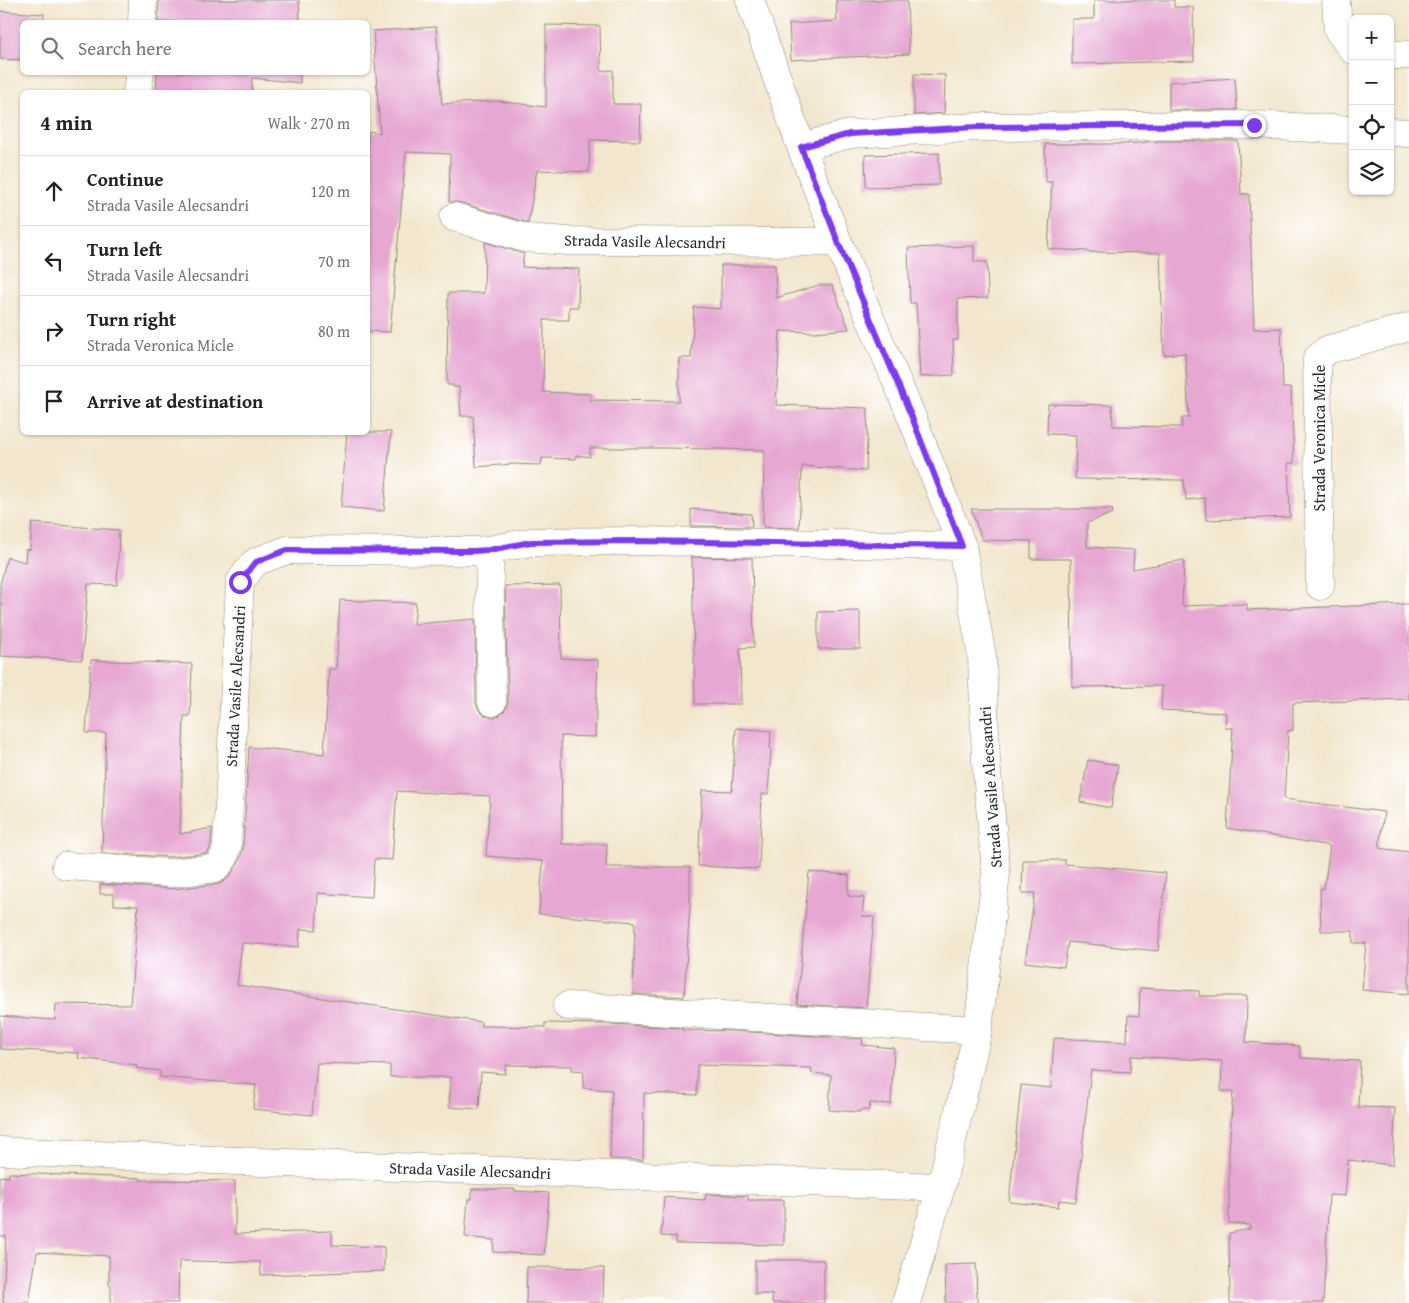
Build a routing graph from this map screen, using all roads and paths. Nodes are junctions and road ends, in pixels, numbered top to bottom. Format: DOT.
graph roads {
  1 [pos="143,0"];
  2 [pos="750,0"];
  3 [pos="1336,0"];
  4 [pos="142,20"];
  5 [pos="1349,45"];
  6 [pos="1409,54"];
  7 [pos="1394,55"];
  8 [pos="140,75"];
  9 [pos="137,90"];
  10 [pos="1349,130"];
  11 [pos="1394,132"];
  12 [pos="1409,133"];
  13 [pos="801,147"];
  14 [pos="454,217"];
  15 [pos="838,242"];
  16 [pos="1409,327"];
  17 [pos="962,546"];
  18 [pos="489,550"];
  19 [pos="1320,586"];
  20 [pos="492,702"];
  21 [pos="66,866"];
  22 [pos="567,1006"];
  23 [pos="978,1030"];
  24 [pos="0,1151"];
  25 [pos="941,1187"];
  26 [pos="906,1303"];
  1 -- 4 [label="street"];
  2 -- 13 [label="street, Strada Vasile Alecsandri"];
  3 -- 5 [label="street"];
  6 -- 7 [label="street"];
  8 -- 9 [label="street"];
  10 -- 13 [label="street"];
  11 -- 12 [label="street"];
  13 -- 15 [label="street, Strada Vasile Alecsandri"];
  14 -- 15 [label="street, Strada Vasile Alecsandri"];
  15 -- 17 [label="street, Strada Vasile Alecsandri"];
  16 -- 19 [label="street, Strada Veronica Micle"];
  17 -- 18 [label="street, Strada Vasile Alecsandri"];
  17 -- 23 [label="street, Strada Vasile Alecsandri"];
  18 -- 20 [label="street"];
  18 -- 21 [label="street, Strada Vasile Alecsandri"];
  22 -- 23 [label="street"];
  23 -- 25 [label="street, Strada Vasile Alecsandri"];
  24 -- 25 [label="street, Strada Vasile Alecsandri"];
  25 -- 26 [label="street, Strada Vasile Alecsandri"];
}
